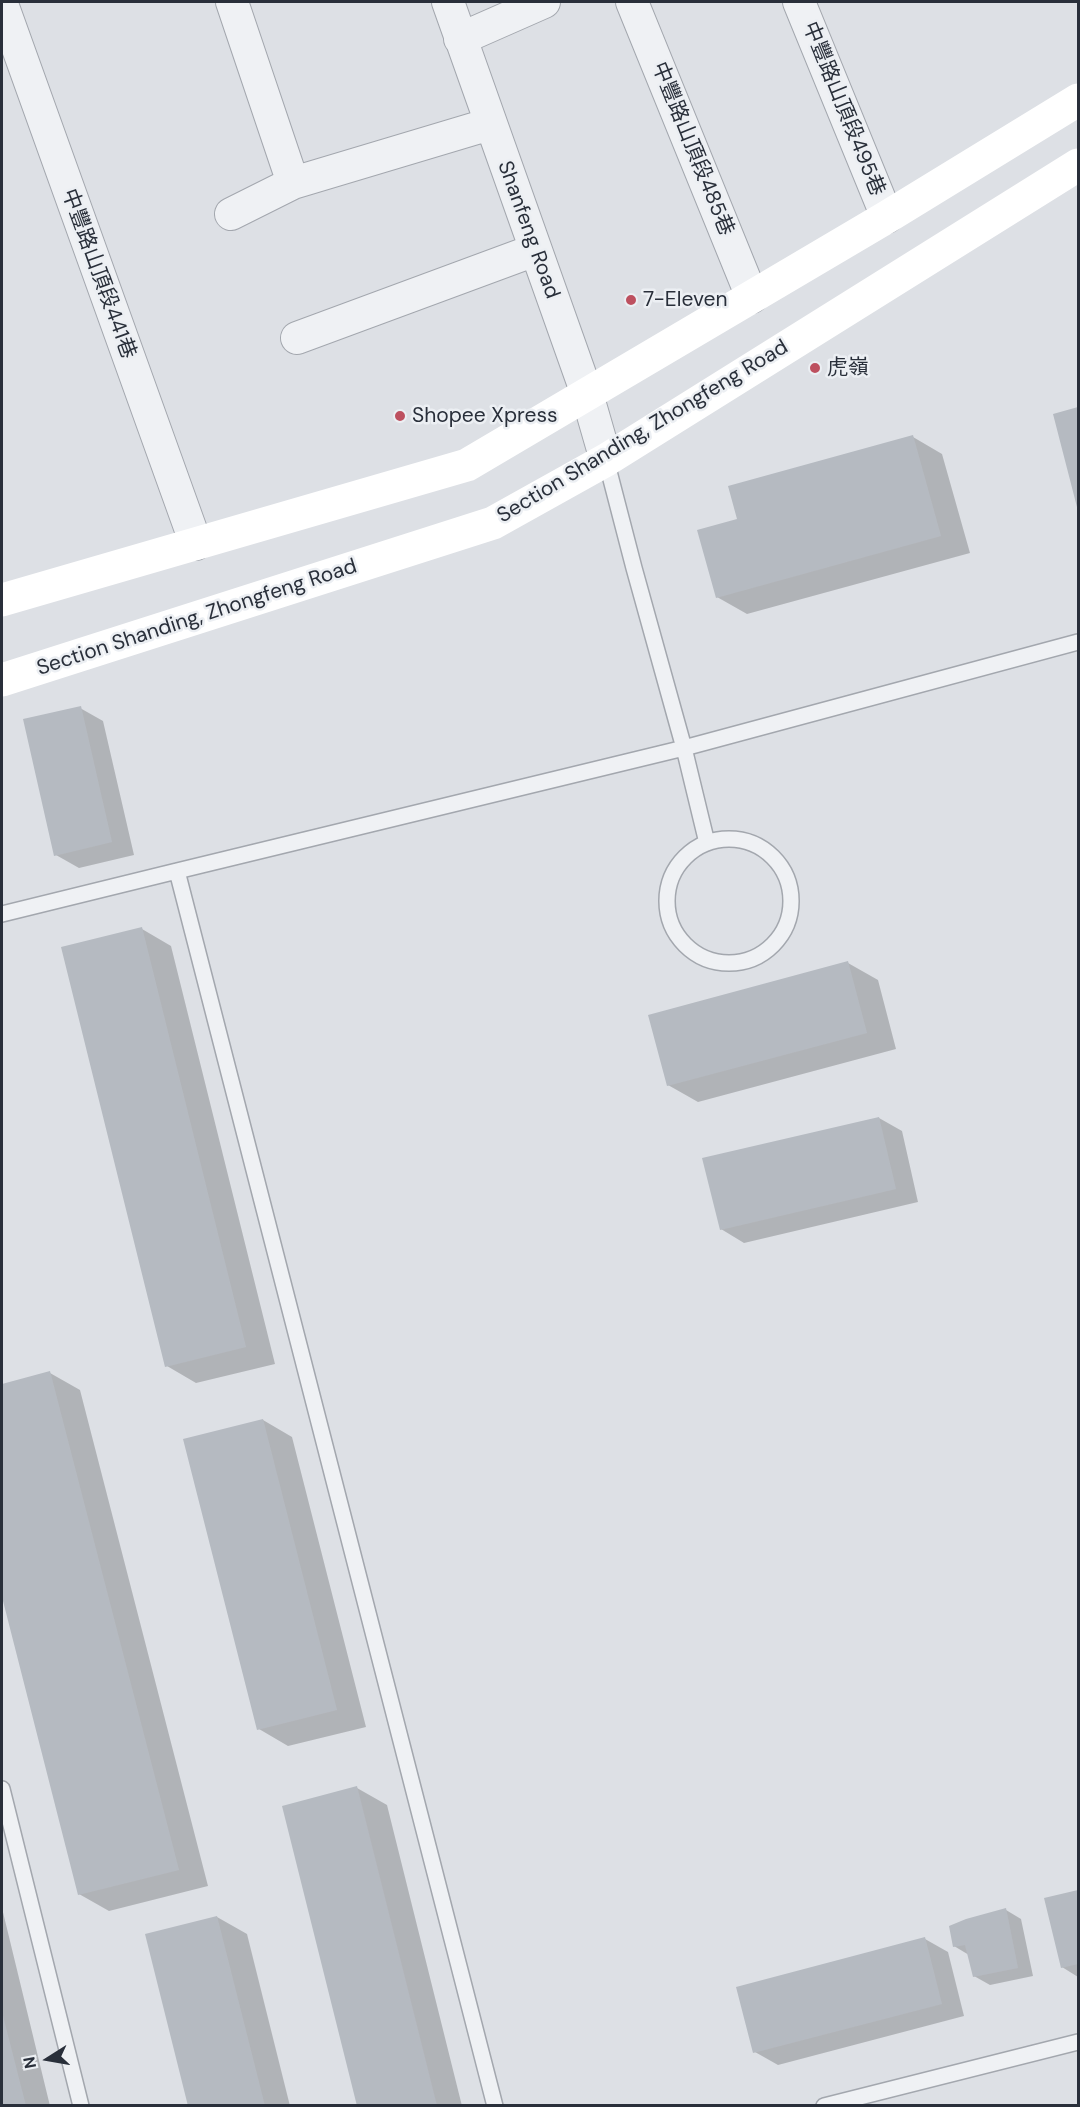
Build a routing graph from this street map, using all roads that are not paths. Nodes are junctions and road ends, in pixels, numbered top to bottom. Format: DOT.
graph roads {
  1 [pos="232,2"];
  2 [pos="448,2"];
  3 [pos="544,2"];
  4 [pos="632,2"];
  5 [pos="799,2"];
  6 [pos="2,4"];
  7 [pos="460,39"];
  8 [pos="1078,100"];
  9 [pos="490,124"];
  10 [pos="1078,165"];
  11 [pos="294,183"];
  12 [pos="231,214"];
  13 [pos="887,217"];
  14 [pos="535,250"];
  15 [pos="752,297"];
  16 [pos="297,338"];
  17 [pos="586,394"];
  18 [pos="606,459"];
  19 [pos="196,544"];
  20 [pos="2,600"];
  21 [pos="1078,642"];
  22 [pos="2,680"];
  23 [pos="684,748"];
  24 [pos="707,843"];
  25 [pos="177,871"];
  26 [pos="2,914"];
  27 [pos="2,1789"];
  28 [pos="1078,2042"];
  29 [pos="81,2106"];
  30 [pos="495,2106"];
  31 [pos="824,2106"];
  1 -- 11 [label="street"];
  2 -- 7 [label="street, Shanfeng Road"];
  3 -- 7 [label="street"];
  4 -- 15 [label="street, 中豐路山頂段485巷"];
  5 -- 13 [label="street, 中豐路山頂段495巷"];
  6 -- 19 [label="street, 中豐路山頂段441巷"];
  7 -- 9 [label="street, Shanfeng Road"];
  8 -- 13 [label="main road"];
  9 -- 11 [label="street"];
  9 -- 14 [label="street, Shanfeng Road"];
  10 -- 18 [label="main road, Section Shanding, Zhongfeng Road"];
  11 -- 12 [label="street"];
  13 -- 15 [label="main road"];
  14 -- 16 [label="street"];
  14 -- 17 [label="street, Shanfeng Road"];
  15 -- 17 [label="main road"];
  17 -- 18 [label="street, Shanfeng Road"];
  17 -- 19 [label="main road"];
  18 -- 22 [label="main road, Section Shanding, Zhongfeng Road"];
  18 -- 23 [label="lane"];
  19 -- 20 [label="main road"];
  21 -- 23 [label="lane"];
  23 -- 24 [label="lane"];
  23 -- 25 [label="lane"];
  24 -- 24 [label="lane"];
  25 -- 26 [label="lane"];
  25 -- 30 [label="lane"];
  27 -- 29 [label="lane"];
  28 -- 31 [label="lane"];
}
